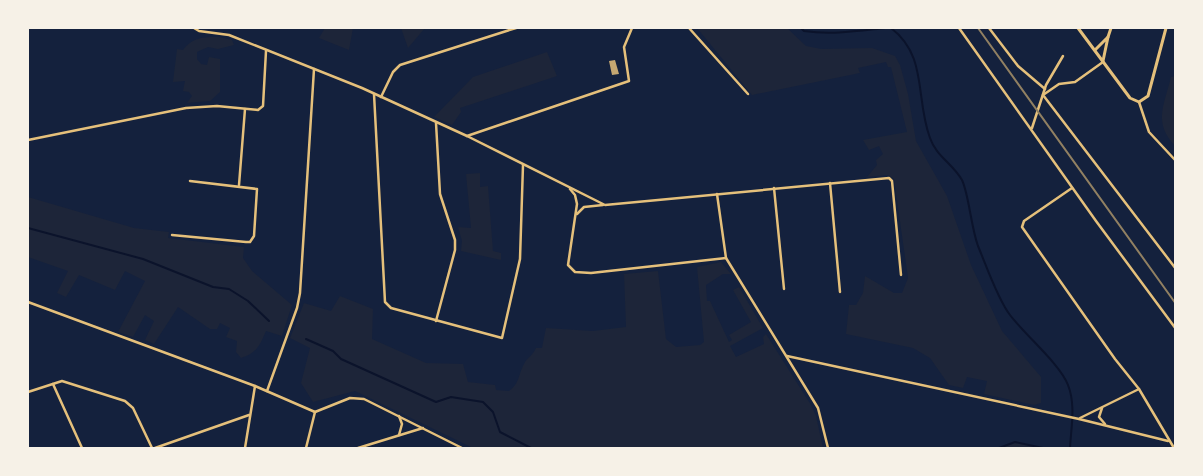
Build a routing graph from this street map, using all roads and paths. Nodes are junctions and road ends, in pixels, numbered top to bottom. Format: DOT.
graph roads {
  1 [pos="194,28"];
  2 [pos="516,28"];
  3 [pos="632,28"];
  4 [pos="689,28"];
  5 [pos="959,28"];
  6 [pos="988,28"];
  7 [pos="1078,28"];
  8 [pos="1110,28"];
  9 [pos="1166,28"];
  10 [pos="1108,37"];
  11 [pos="266,50"];
  12 [pos="1095,50"];
  13 [pos="1062,56"];
  14 [pos="1103,62"];
  15 [pos="314,69"];
  16 [pos="1045,89"];
  17 [pos="374,94"];
  18 [pos="748,94"];
  19 [pos="1042,95"];
  20 [pos="381,97"];
  21 [pos="1139,102"];
  22 [pos="245,109"];
  23 [pos="436,122"];
  24 [pos="1032,129"];
  25 [pos="467,136"];
  26 [pos="28,140"];
  27 [pos="1176,161"];
  28 [pos="523,165"];
  29 [pos="190,181"];
  30 [pos="830,183"];
  31 [pos="239,186"];
  32 [pos="567,186"];
  33 [pos="1072,187"];
  34 [pos="774,188"];
  35 [pos="718,194"];
  36 [pos="605,205"];
  37 [pos="576,216"];
  38 [pos="172,234"];
  39 [pos="726,258"];
  40 [pos="1176,269"];
  41 [pos="901,275"];
  42 [pos="784,288"];
  43 [pos="840,292"];
  44 [pos="28,302"];
  45 [pos="436,321"];
  46 [pos="1176,329"];
  47 [pos="787,356"];
  48 [pos="53,383"];
  49 [pos="255,386"];
  50 [pos="1139,389"];
  51 [pos="267,391"];
  52 [pos="28,392"];
  53 [pos="1103,406"];
  54 [pos="315,412"];
  55 [pos="249,415"];
  56 [pos="398,415"];
  57 [pos="1078,418"];
  58 [pos="1109,426"];
  59 [pos="424,428"];
  60 [pos="398,436"];
  61 [pos="1168,441"];
  62 [pos="1176,441"];
  63 [pos="1173,447"];
  64 [pos="82,448"];
  65 [pos="153,448"];
  66 [pos="245,448"];
  67 [pos="306,448"];
  68 [pos="358,448"];
  69 [pos="462,448"];
  70 [pos="828,448"];
  1 -- 11 [label="street"];
  2 -- 20 [label="street"];
  3 -- 25 [label="street"];
  4 -- 18 [label="street"];
  5 -- 24 [label="street"];
  6 -- 16 [label="street"];
  7 -- 12 [label="street"];
  8 -- 10 [label="street"];
  9 -- 21 [label="street"];
  10 -- 12 [label="street"];
  10 -- 14 [label="street"];
  11 -- 15 [label="street"];
  11 -- 22 [label="street"];
  12 -- 14 [label="street"];
  13 -- 16 [label="street"];
  14 -- 19 [label="street"];
  14 -- 21 [label="street"];
  15 -- 17 [label="street"];
  15 -- 51 [label="street"];
  16 -- 19 [label="street"];
  17 -- 20 [label="street"];
  17 -- 45 [label="street"];
  19 -- 24 [label="street"];
  19 -- 40 [label="street"];
  20 -- 23 [label="street"];
  21 -- 27 [label="street"];
  22 -- 26 [label="street"];
  22 -- 31 [label="street"];
  23 -- 25 [label="street"];
  23 -- 45 [label="street"];
  24 -- 33 [label="street"];
  25 -- 28 [label="street"];
  28 -- 32 [label="street"];
  28 -- 45 [label="street"];
  29 -- 31 [label="street"];
  30 -- 34 [label="street"];
  30 -- 41 [label="street"];
  30 -- 43 [label="street"];
  31 -- 38 [label="street"];
  32 -- 36 [label="street"];
  32 -- 37 [label="street"];
  33 -- 46 [label="street"];
  33 -- 50 [label="street"];
  34 -- 35 [label="street"];
  34 -- 42 [label="street"];
  35 -- 36 [label="street"];
  35 -- 39 [label="street"];
  36 -- 37 [label="street"];
  37 -- 39 [label="street"];
  39 -- 47 [label="street"];
  44 -- 49 [label="street"];
  47 -- 57 [label="street"];
  47 -- 70 [label="street"];
  48 -- 52 [label="street"];
  48 -- 64 [label="street"];
  48 -- 65 [label="street"];
  49 -- 51 [label="street"];
  49 -- 55 [label="street"];
  50 -- 53 [label="street"];
  50 -- 61 [label="street"];
  51 -- 54 [label="street"];
  53 -- 57 [label="street"];
  53 -- 58 [label="street"];
  54 -- 56 [label="street"];
  54 -- 67 [label="street"];
  55 -- 65 [label="street"];
  55 -- 66 [label="street"];
  56 -- 59 [label="street"];
  56 -- 60 [label="street"];
  57 -- 58 [label="street"];
  58 -- 61 [label="street"];
  59 -- 60 [label="street"];
  59 -- 69 [label="street"];
  60 -- 68 [label="street"];
  61 -- 63 [label="street"];
  62 -- 63 [label="street"];
}
